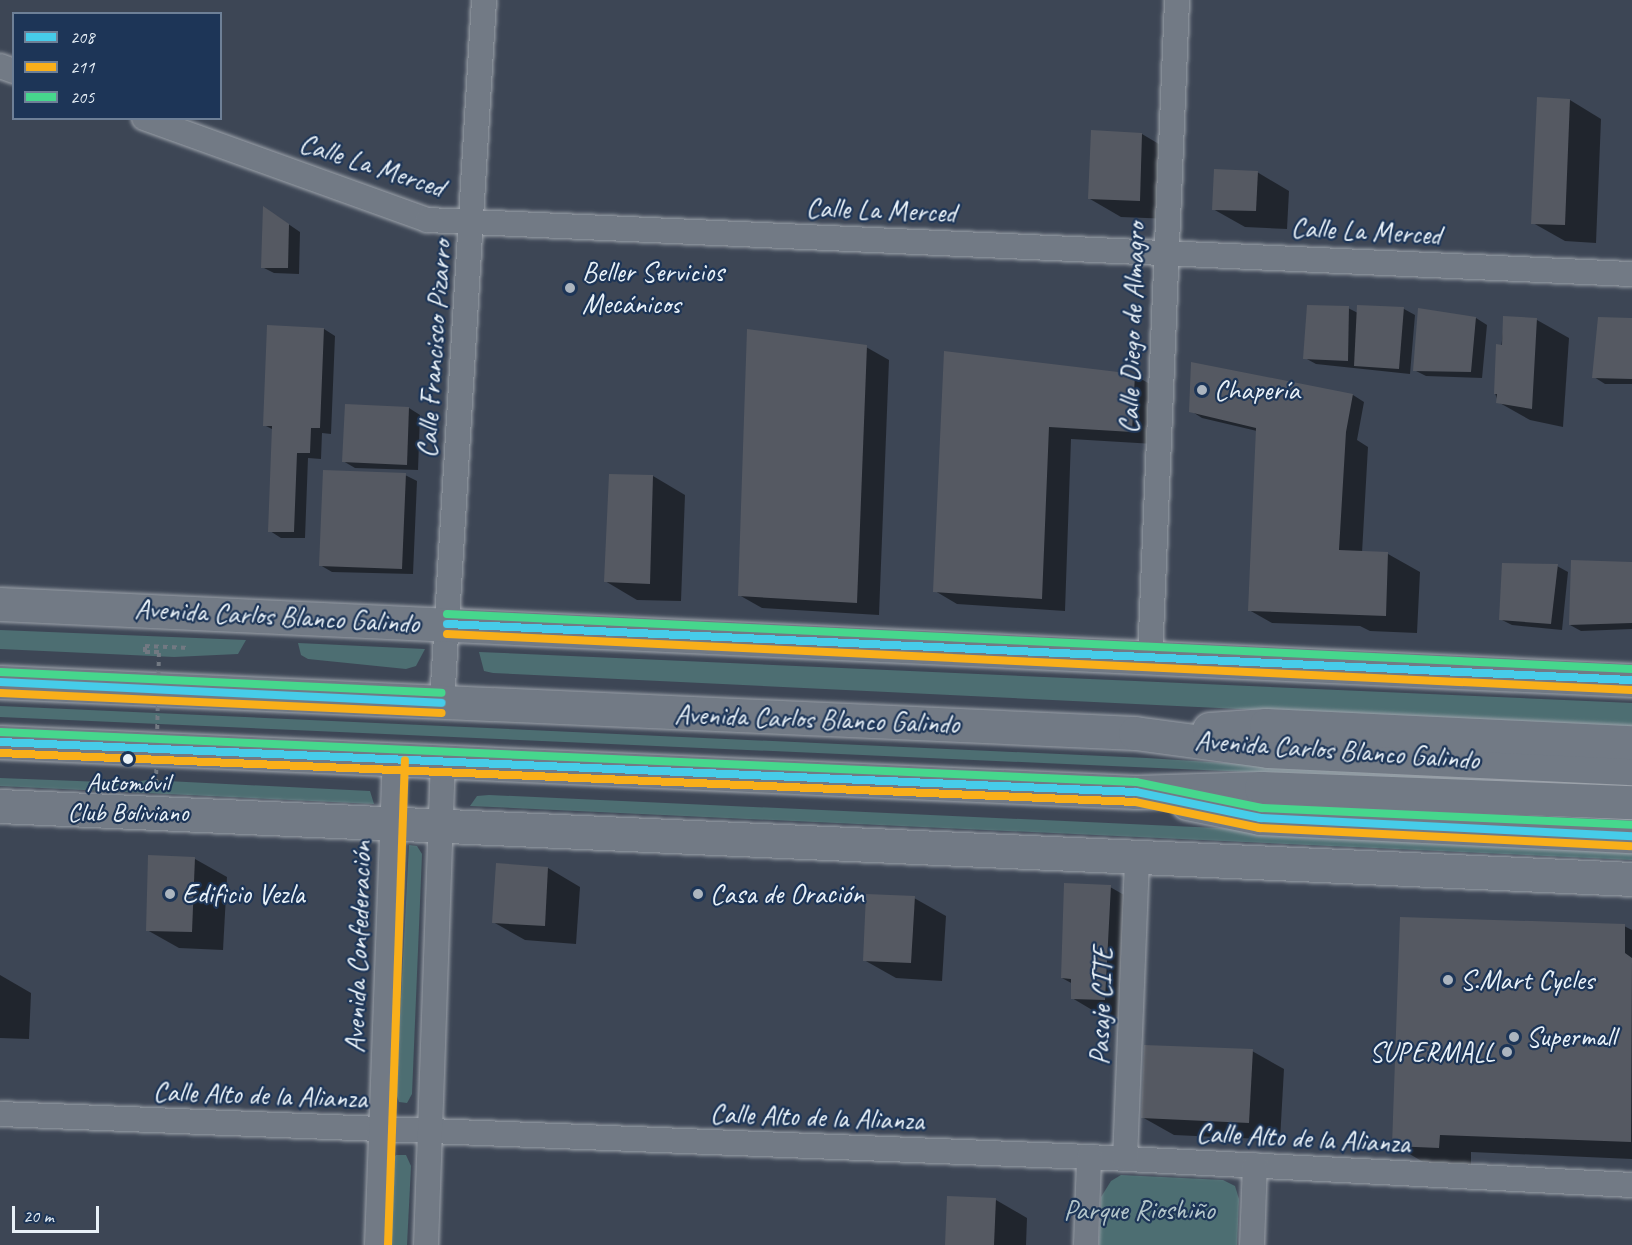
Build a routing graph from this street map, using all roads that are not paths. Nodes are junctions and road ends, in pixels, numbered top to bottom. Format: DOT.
graph roads {
  1 [pos="484,0"];
  2 [pos="1177,0"];
  3 [pos="150,120"];
  4 [pos="472,222"];
  5 [pos="1165,252"];
  6 [pos="1632,274"];
  7 [pos="0,604"];
  8 [pos="447,624"];
  9 [pos="1150,659"];
  10 [pos="1632,680"];
  11 [pos="0,682"];
  12 [pos="442,702"];
  13 [pos="1135,733"];
  14 [pos="0,742"];
  15 [pos="1632,742"];
  16 [pos="395,759"];
  17 [pos="443,762"];
  18 [pos="1632,768"];
  19 [pos="1136,792"];
  20 [pos="1632,802"];
  21 [pos="0,806"];
  22 [pos="392,822"];
  23 [pos="441,825"];
  24 [pos="1632,836"];
  25 [pos="1137,856"];
  26 [pos="1632,879"];
  27 [pos="0,1114"];
  28 [pos="382,1130"];
  29 [pos="431,1133"];
  30 [pos="1089,1157"];
  31 [pos="1125,1159"];
  32 [pos="1255,1165"];
  33 [pos="1632,1185"];
  34 [pos="377,1245"];
  35 [pos="426,1245"];
  36 [pos="1086,1245"];
  37 [pos="1252,1245"];
  1 -- 4 [label="street, Calle Francisco Pizarro"];
  2 -- 5 [label="street, Calle Diego de Almagro"];
  3 -- 4 [label="street, Calle La Merced"];
  4 -- 5 [label="street, Calle La Merced"];
  4 -- 8 [label="street, Calle Francisco Pizarro"];
  5 -- 6 [label="street, Calle La Merced"];
  5 -- 9 [label="street, Calle Diego de Almagro"];
  7 -- 8 [label="main road, Avenida Carlos Blanco Galindo"];
  8 -- 9 [label="main road, Avenida Carlos Blanco Galindo"];
  8 -- 12 [label="street, Calle Francisco Pizarro"];
  9 -- 10 [label="main road, Avenida Carlos Blanco Galindo"];
  11 -- 12 [label="main road, Avenida Carlos Blanco Galindo"];
  12 -- 13 [label="main road, Avenida Carlos Blanco Galindo"];
  13 -- 15 [label="main road"];
  13 -- 18 [label="main road, Avenida Carlos Blanco Galindo"];
  14 -- 16 [label="main road, Avenida Carlos Blanco Galindo"];
  16 -- 17 [label="main road, Avenida Carlos Blanco Galindo"];
  16 -- 22 [label="street, Avenida Confederación"];
  17 -- 19 [label="main road, Avenida Carlos Blanco Galindo"];
  17 -- 23 [label="street"];
  19 -- 20 [label="main road, Avenida Carlos Blanco Galindo"];
  19 -- 24 [label="main road"];
  21 -- 22 [label="main road"];
  22 -- 23 [label="main road"];
  22 -- 28 [label="street, Avenida Confederación"];
  23 -- 25 [label="main road"];
  23 -- 29 [label="street"];
  25 -- 26 [label="main road"];
  25 -- 31 [label="street, Pasaje CITE"];
  27 -- 28 [label="street, Calle Alto de la Alianza"];
  28 -- 29 [label="street, Calle Alto de la Alianza"];
  28 -- 34 [label="street, Avenida Confederación"];
  29 -- 30 [label="street, Calle Alto de la Alianza"];
  29 -- 35 [label="street"];
  30 -- 31 [label="street, Calle Alto de la Alianza"];
  30 -- 36 [label="street"];
  31 -- 32 [label="street, Calle Alto de la Alianza"];
  32 -- 33 [label="street, Calle Alto de la Alianza"];
  32 -- 37 [label="street"];
}
